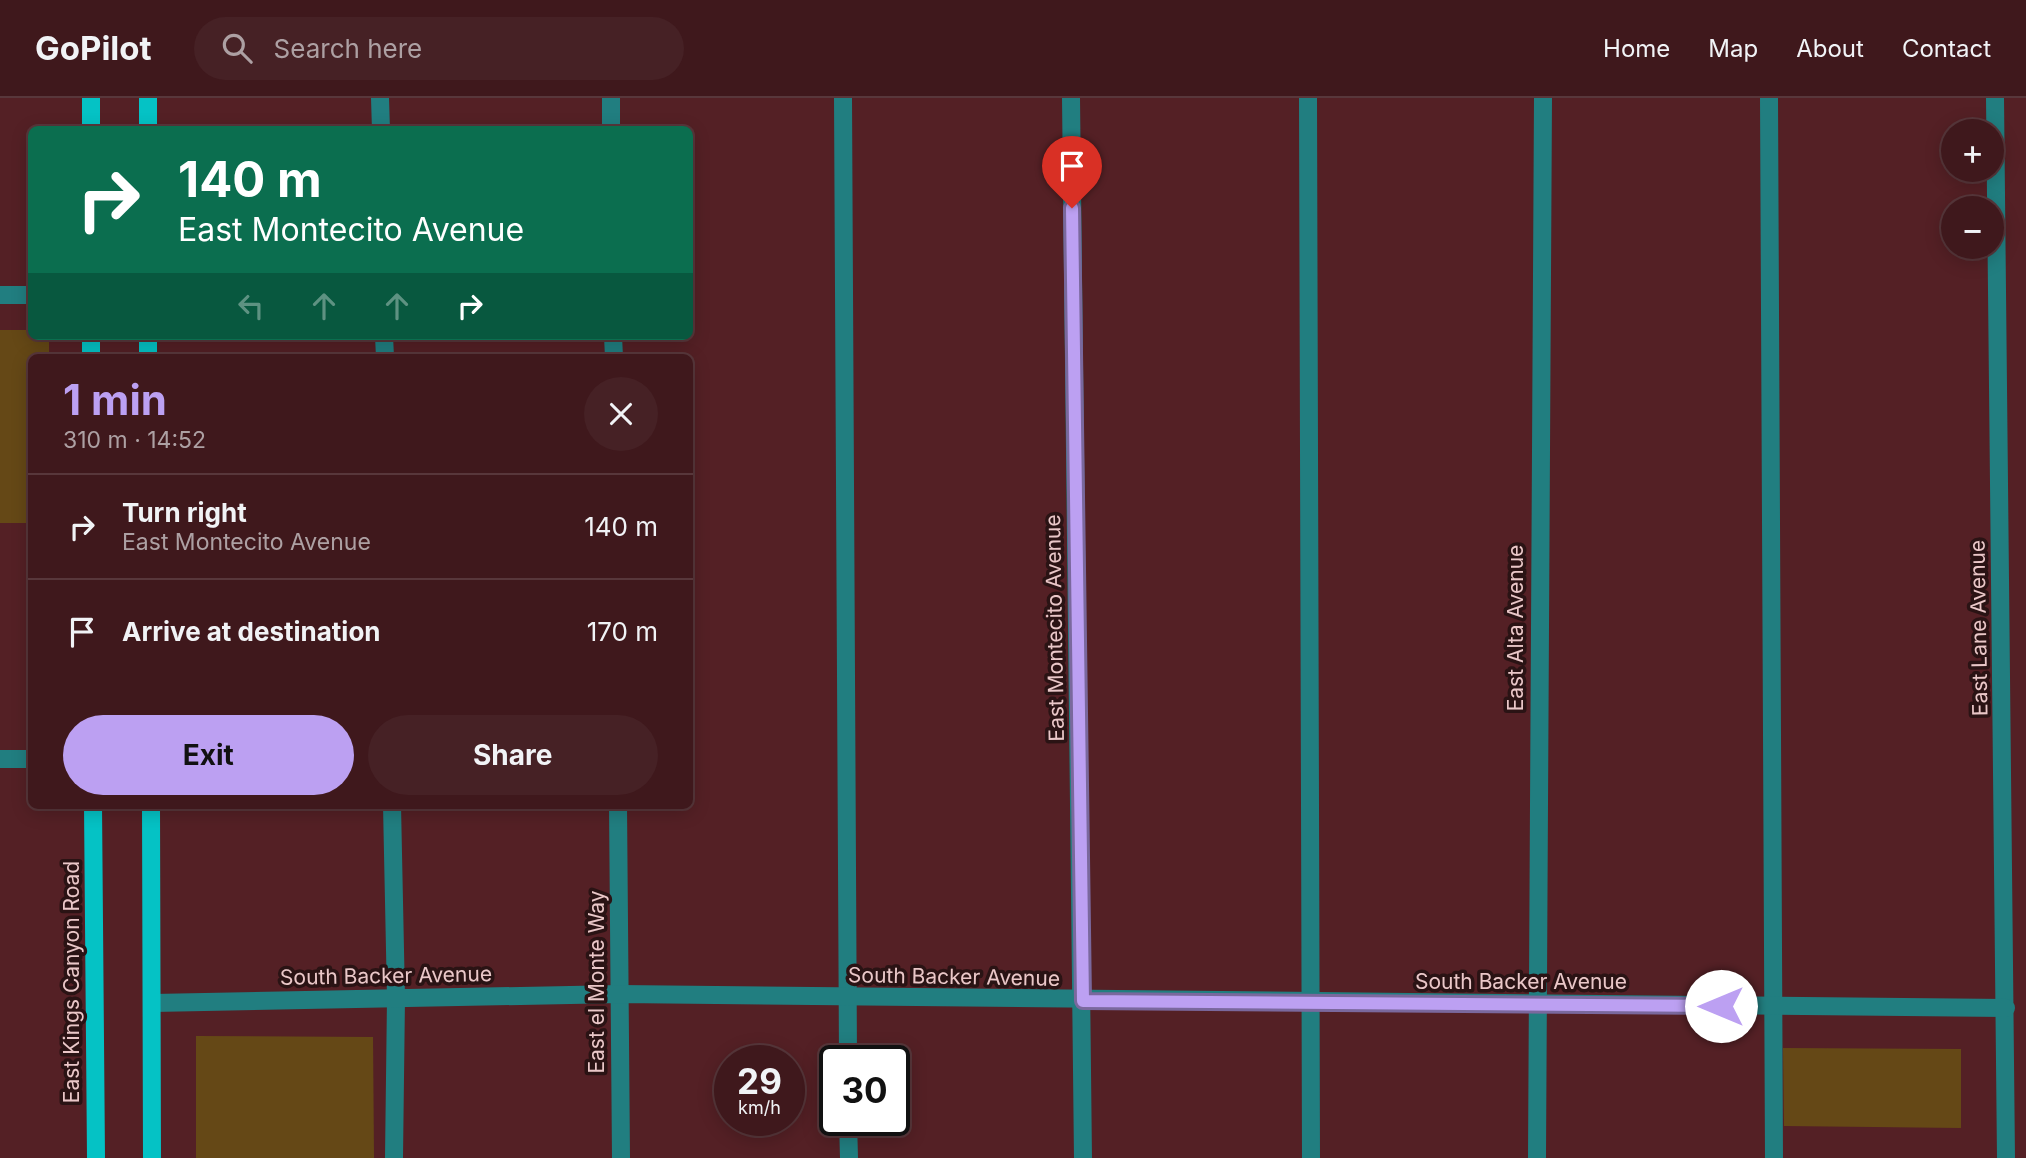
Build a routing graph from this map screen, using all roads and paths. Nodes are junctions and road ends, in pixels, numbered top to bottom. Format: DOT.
graph roads {
  1 [pos="91,98"];
  2 [pos="148,98"];
  3 [pos="380,98"];
  4 [pos="611,98"];
  5 [pos="843,98"];
  6 [pos="1071,98"];
  7 [pos="1308,98"];
  8 [pos="1543,98"];
  9 [pos="1769,98"];
  10 [pos="1994,98"];
  11 [pos="91,126"];
  12 [pos="148,126"];
  13 [pos="381,126"];
  14 [pos="611,126"];
  15 [pos="0,295"];
  16 [pos="28,295"];
  17 [pos="0,759"];
  18 [pos="28,760"];
  19 [pos="93,809"];
  20 [pos="151,809"];
  21 [pos="392,809"];
  22 [pos="618,809"];
  23 [pos="620,994"];
  24 [pos="848,998"];
  25 [pos="396,999"];
  26 [pos="1083,1001"];
  27 [pos="153,1003"];
  28 [pos="1311,1003"];
  29 [pos="1536,1005"];
  30 [pos="1774,1007"];
  31 [pos="2006,1009"];
  32 [pos="848,1045"];
  33 [pos="848,1136"];
  34 [pos="96,1158"];
  35 [pos="152,1158"];
  36 [pos="394,1158"];
  37 [pos="621,1158"];
  38 [pos="849,1158"];
  39 [pos="1083,1158"];
  40 [pos="1311,1158"];
  41 [pos="1537,1158"];
  42 [pos="1774,1158"];
  43 [pos="2006,1158"];
  1 -- 11 [label="main road"];
  2 -- 12 [label="main road"];
  3 -- 13 [label="street"];
  4 -- 14 [label="street"];
  5 -- 24 [label="street"];
  6 -- 26 [label="street, East Montecito Avenue"];
  7 -- 28 [label="street"];
  8 -- 29 [label="street, East Alta Avenue"];
  9 -- 30 [label="street"];
  10 -- 31 [label="street, East Lane Avenue"];
  15 -- 16 [label="street"];
  17 -- 18 [label="street"];
  19 -- 34 [label="main road, East Kings Canyon Road"];
  20 -- 27 [label="main road"];
  21 -- 25 [label="street"];
  22 -- 23 [label="street, East el Monte Way"];
  23 -- 24 [label="street, South Backer Avenue"];
  23 -- 25 [label="street, South Backer Avenue"];
  23 -- 37 [label="street, East el Monte Way"];
  24 -- 26 [label="street, South Backer Avenue"];
  24 -- 32 [label="street"];
  25 -- 27 [label="street, South Backer Avenue"];
  25 -- 36 [label="street"];
  26 -- 28 [label="street, South Backer Avenue"];
  26 -- 39 [label="street, East Montecito Avenue"];
  27 -- 35 [label="main road"];
  28 -- 29 [label="street, South Backer Avenue"];
  28 -- 40 [label="street"];
  29 -- 30 [label="street, South Backer Avenue"];
  29 -- 41 [label="street, East Alta Avenue"];
  30 -- 31 [label="street, South Backer Avenue"];
  30 -- 42 [label="street"];
  31 -- 43 [label="street, East Lane Avenue"];
  33 -- 38 [label="street"];
}
